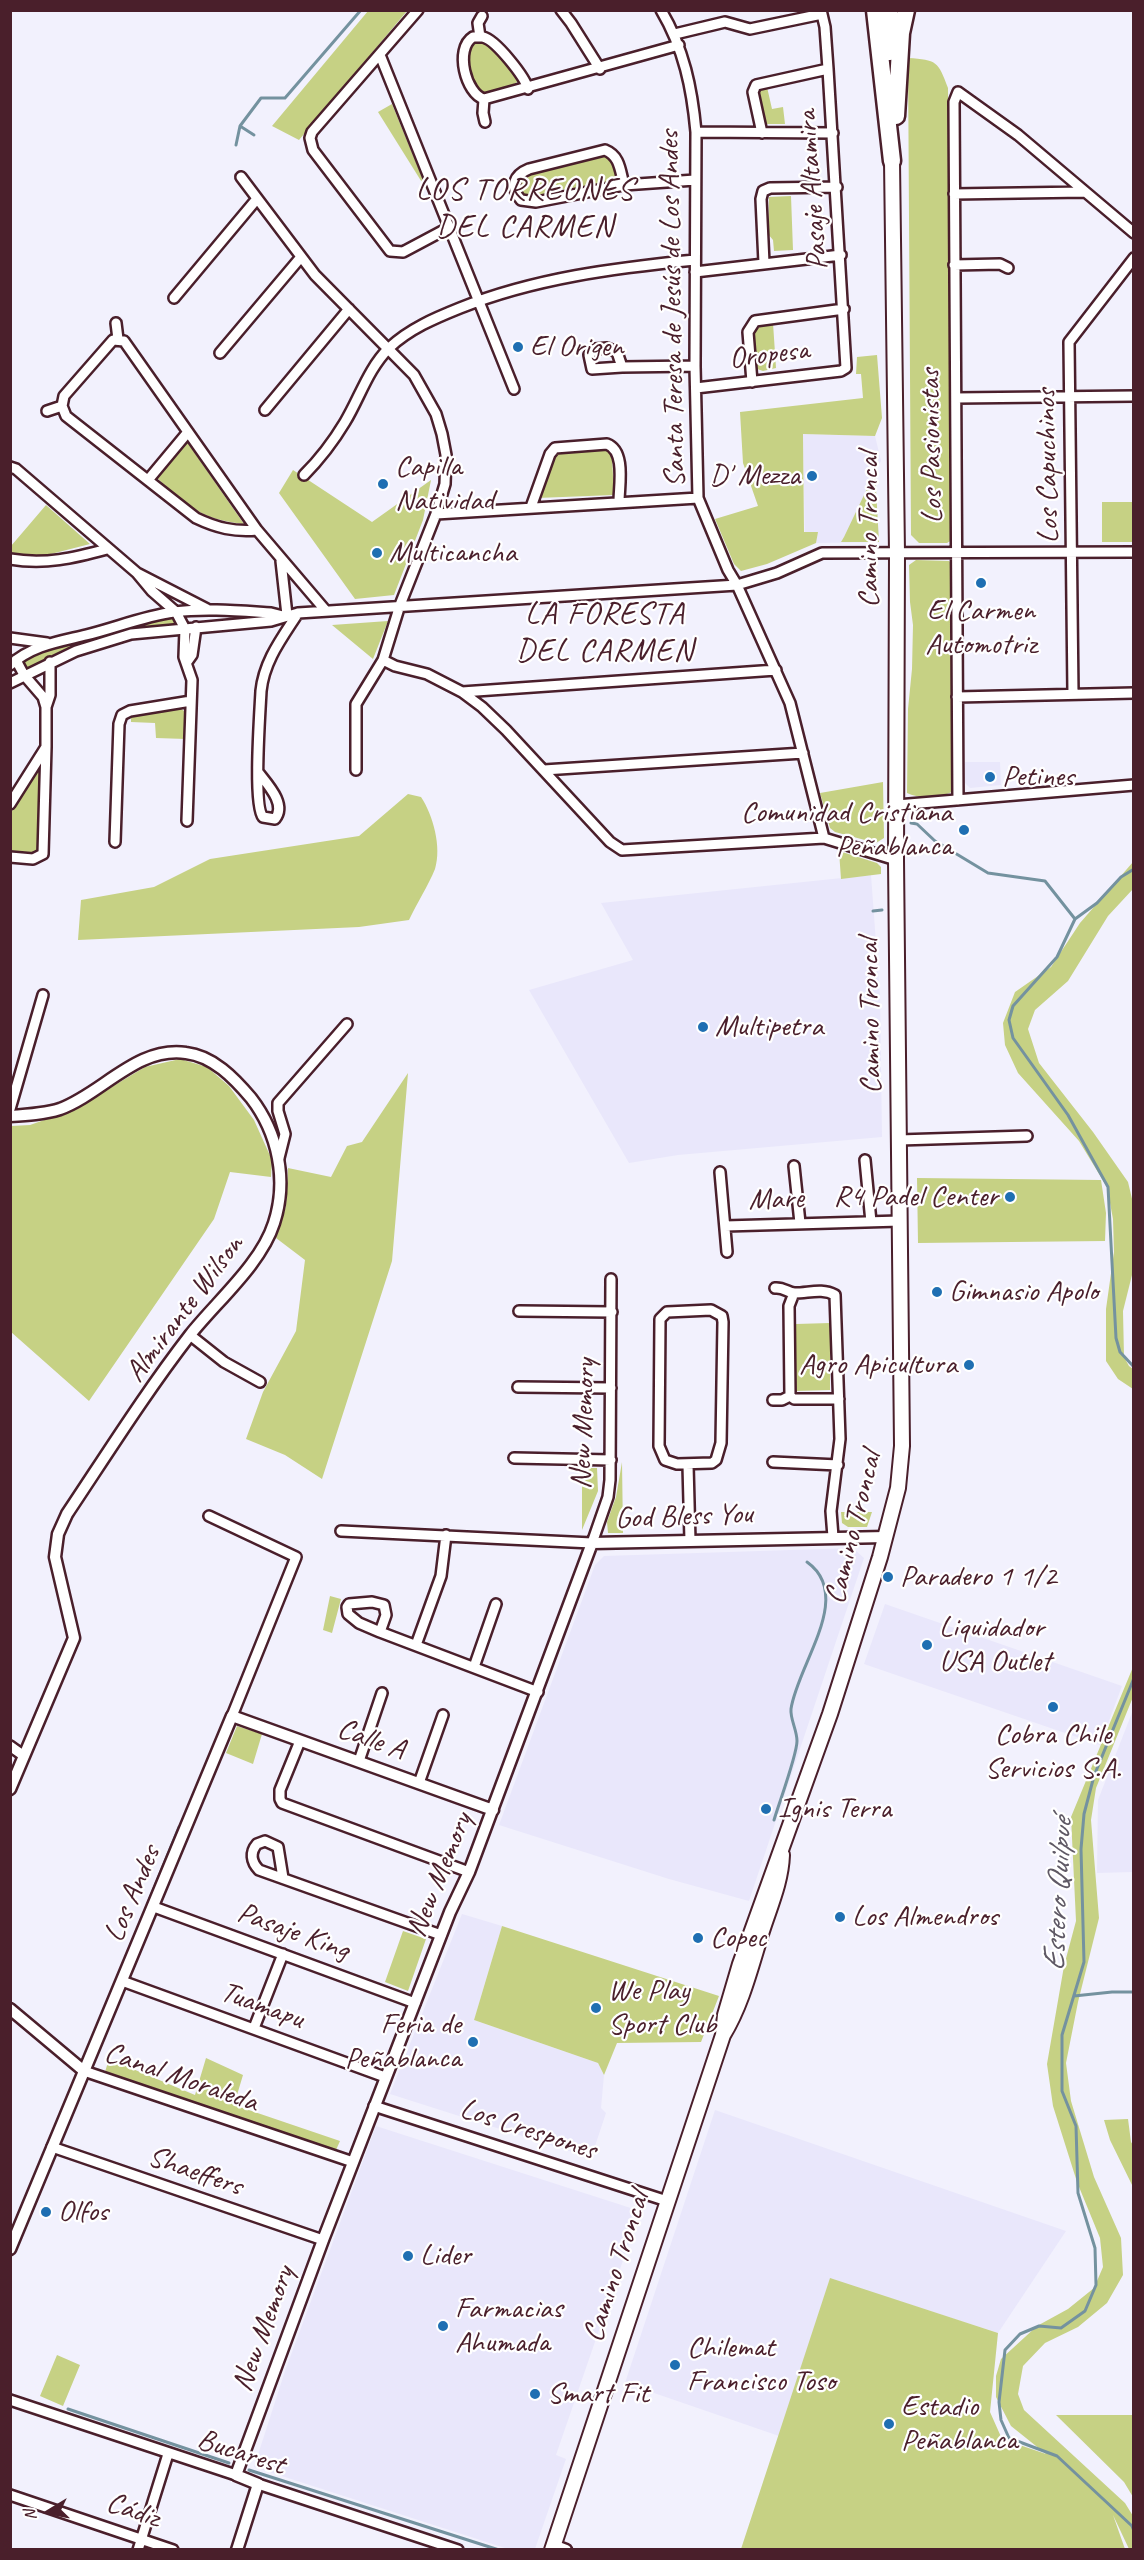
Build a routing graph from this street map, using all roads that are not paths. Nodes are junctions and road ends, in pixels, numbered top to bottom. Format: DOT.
graph roads {
  1 [pos="418,10"];
  2 [pos="561,10"];
  3 [pos="661,10"];
  4 [pos="875,10"];
  5 [pos="890,10"];
  6 [pos="906,10"];
  7 [pos="721,12"];
  8 [pos="821,12"];
  9 [pos="482,16"];
  10 [pos="725,22"];
  11 [pos="675,34"];
  12 [pos="480,37"];
  13 [pos="679,45"];
  14 [pos="380,56"];
  15 [pos="600,69"];
  16 [pos="828,69"];
  17 [pos="528,89"];
  18 [pos="484,99"];
  19 [pos="485,122"];
  20 [pos="696,132"];
  21 [pos="762,133"];
  22 [pos="833,133"];
  23 [pos="892,161"];
  24 [pos="241,177"];
  25 [pos="695,180"];
  26 [pos="624,185"];
  27 [pos="752,187"];
  28 [pos="837,187"];
  29 [pos="763,191"];
  30 [pos="1084,192"];
  31 [pos="954,194"];
  32 [pos="256,200"];
  33 [pos="450,227"];
  34 [pos="1134,233"];
  35 [pos="841,255"];
  36 [pos="301,257"];
  37 [pos="1134,258"];
  38 [pos="695,260"];
  39 [pos="764,263"];
  40 [pos="954,265"];
  41 [pos="1008,268"];
  42 [pos="695,272"];
  43 [pos="174,297"];
  44 [pos="478,301"];
  45 [pos="349,309"];
  46 [pos="844,309"];
  47 [pos="116,323"];
  48 [pos="118,339"];
  49 [pos="389,348"];
  50 [pos="219,353"];
  51 [pos="695,366"];
  52 [pos="622,367"];
  53 [pos="846,368"];
  54 [pos="752,382"];
  55 [pos="696,388"];
  56 [pos="514,389"];
  57 [pos="1071,396"];
  58 [pos="1134,396"];
  59 [pos="956,398"];
  60 [pos="62,406"];
  61 [pos="265,410"];
  62 [pos="47,411"];
  63 [pos="188,432"];
  64 [pos="10,467"];
  65 [pos="303,476"];
  66 [pos="148,480"];
  67 [pos="698,498"];
  68 [pos="619,502"];
  69 [pos="531,507"];
  70 [pos="436,514"];
  71 [pos="257,530"];
  72 [pos="107,549"];
  73 [pos="1073,552"];
  74 [pos="1134,552"];
  75 [pos="897,553"];
  76 [pos="957,554"];
  77 [pos="10,559"];
  78 [pos="281,561"];
  79 [pos="137,573"];
  80 [pos="738,585"];
  81 [pos="400,605"];
  82 [pos="212,611"];
  83 [pos="326,611"];
  84 [pos="176,612"];
  85 [pos="250,612"];
  86 [pos="298,613"];
  87 [pos="285,616"];
  88 [pos="250,622"];
  89 [pos="196,627"];
  90 [pos="185,628"];
  91 [pos="10,638"];
  92 [pos="47,643"];
  93 [pos="383,660"];
  94 [pos="50,662"];
  95 [pos="187,662"];
  96 [pos="13,663"];
  97 [pos="776,670"];
  98 [pos="24,675"];
  99 [pos="10,683"];
  100 [pos="462,692"];
  101 [pos="1134,693"];
  102 [pos="1073,694"];
  103 [pos="957,697"];
  104 [pos="190,700"];
  105 [pos="46,707"];
  106 [pos="46,747"];
  107 [pos="803,753"];
  108 [pos="356,770"];
  109 [pos="544,770"];
  110 [pos="258,772"];
  111 [pos="1134,785"];
  112 [pos="958,800"];
  113 [pos="10,804"];
  114 [pos="897,805"];
  115 [pos="188,821"];
  116 [pos="824,838"];
  117 [pos="115,842"];
  118 [pos="10,857"];
  119 [pos="896,860"];
  120 [pos="43,995"];
  121 [pos="347,1024"];
  122 [pos="10,1109"];
  123 [pos="10,1116"];
  124 [pos="1027,1136"];
  125 [pos="899,1140"];
  126 [pos="279,1158"];
  127 [pos="865,1160"];
  128 [pos="794,1166"];
  129 [pos="720,1172"];
  130 [pos="900,1221"];
  131 [pos="800,1222"];
  132 [pos="871,1222"];
  133 [pos="725,1226"];
  134 [pos="727,1252"];
  135 [pos="611,1279"];
  136 [pos="776,1288"];
  137 [pos="794,1293"];
  138 [pos="519,1311"];
  139 [pos="612,1312"];
  140 [pos="190,1335"];
  141 [pos="260,1382"];
  142 [pos="518,1387"];
  143 [pos="612,1388"];
  144 [pos="790,1396"];
  145 [pos="839,1399"];
  146 [pos="773,1400"];
  147 [pos="514,1458"];
  148 [pos="611,1460"];
  149 [pos="773,1462"];
  150 [pos="688,1465"];
  151 [pos="838,1465"];
  152 [pos="209,1516"];
  153 [pos="341,1531"];
  154 [pos="446,1535"];
  155 [pos="833,1537"];
  156 [pos="886,1537"];
  157 [pos="690,1541"];
  158 [pos="592,1543"];
  159 [pos="496,1604"];
  160 [pos="380,1632"];
  161 [pos="416,1645"];
  162 [pos="474,1667"];
  163 [pos="538,1692"];
  164 [pos="382,1693"];
  165 [pos="443,1714"];
  166 [pos="232,1716"];
  167 [pos="300,1741"];
  168 [pos="10,1746"];
  169 [pos="24,1756"];
  170 [pos="359,1761"];
  171 [pos="419,1783"];
  172 [pos="10,1790"];
  173 [pos="493,1810"];
  174 [pos="469,1872"];
  175 [pos="283,1878"];
  176 [pos="154,1907"];
  177 [pos="441,1935"];
  178 [pos="283,1954"];
  179 [pos="122,1981"];
  180 [pos="415,2003"];
  181 [pos="10,2009"];
  182 [pos="254,2028"];
  183 [pos="84,2071"];
  184 [pos="385,2077"];
  185 [pos="374,2106"];
  186 [pos="52,2147"];
  187 [pos="353,2162"];
  188 [pos="667,2201"];
  189 [pos="323,2240"];
  190 [pos="10,2248"];
  191 [pos="10,2400"];
  192 [pos="168,2454"];
  193 [pos="237,2475"];
  194 [pos="258,2484"];
  195 [pos="10,2495"];
  196 [pos="142,2539"];
  197 [pos="557,2548"];
  198 [pos="454,2549"];
  199 [pos="138,2550"];
  200 [pos="172,2550"];
  201 [pos="237,2550"];
  1 -- 14 [label="street"];
  2 -- 15 [label="street"];
  3 -- 11 [label="street, Santa Teresa de Jesús de Los Andes"];
  4 -- 23 [label="highway"];
  5 -- 23 [label="highway"];
  6 -- 23 [label="highway"];
  7 -- 10 [label="street"];
  8 -- 10 [label="street"];
  8 -- 16 [label="street, Pasaje Altamira"];
  9 -- 12 [label="street"];
  10 -- 11 [label="street"];
  11 -- 13 [label="street, Santa Teresa de Jesús de Los Andes"];
  12 -- 17 [label="street"];
  12 -- 18 [label="street"];
  13 -- 15 [label="street"];
  13 -- 20 [label="street, Santa Teresa de Jesús de Los Andes"];
  14 -- 33 [label="street"];
  14 -- 33 [label="street"];
  15 -- 17 [label="street"];
  16 -- 21 [label="street"];
  16 -- 22 [label="street, Pasaje Altamira"];
  17 -- 18 [label="street"];
  18 -- 19 [label="street"];
  20 -- 21 [label="street"];
  20 -- 25 [label="street, Santa Teresa de Jesús de Los Andes"];
  21 -- 22 [label="street"];
  22 -- 28 [label="street, Pasaje Altamira"];
  23 -- 75 [label="main road, Camino Troncal"];
  24 -- 32 [label="street"];
  25 -- 26 [label="street"];
  25 -- 38 [label="street, Santa Teresa de Jesús de Los Andes"];
  26 -- 26 [label="street"];
  27 -- 29 [label="street"];
  28 -- 29 [label="street"];
  28 -- 35 [label="street, Pasaje Altamira"];
  29 -- 39 [label="street"];
  30 -- 31 [label="street"];
  30 -- 31 [label="street, Los Pasionistas"];
  30 -- 34 [label="street"];
  31 -- 40 [label="street, Los Pasionistas"];
  32 -- 36 [label="street"];
  32 -- 43 [label="street"];
  33 -- 44 [label="street"];
  35 -- 39 [label="street"];
  35 -- 46 [label="street, Pasaje Altamira"];
  36 -- 45 [label="street"];
  36 -- 50 [label="street"];
  37 -- 57 [label="street, Los Capuchinos"];
  38 -- 42 [label="street, Santa Teresa de Jesús de Los Andes"];
  38 -- 44 [label="street"];
  39 -- 42 [label="street"];
  40 -- 41 [label="street"];
  40 -- 59 [label="street, Los Pasionistas"];
  42 -- 51 [label="street, Santa Teresa de Jesús de Los Andes"];
  44 -- 49 [label="street"];
  44 -- 56 [label="street"];
  45 -- 49 [label="street"];
  45 -- 61 [label="street"];
  46 -- 53 [label="street, Pasaje Altamira"];
  46 -- 54 [label="street"];
  47 -- 48 [label="street"];
  48 -- 60 [label="street"];
  48 -- 63 [label="street"];
  49 -- 65 [label="street"];
  49 -- 70 [label="street"];
  51 -- 52 [label="street"];
  51 -- 55 [label="street, Santa Teresa de Jesús de Los Andes"];
  53 -- 54 [label="street, Oropesa"];
  54 -- 55 [label="street, Oropesa"];
  55 -- 67 [label="street, Santa Teresa de Jesús de Los Andes"];
  57 -- 58 [label="street"];
  57 -- 59 [label="street"];
  57 -- 73 [label="street, Los Capuchinos"];
  59 -- 76 [label="street, Los Pasionistas"];
  60 -- 62 [label="street"];
  60 -- 66 [label="street"];
  63 -- 66 [label="street"];
  63 -- 71 [label="street"];
  64 -- 72 [label="street"];
  66 -- 71 [label="street"];
  67 -- 68 [label="street"];
  67 -- 80 [label="street, Santa Teresa de Jesús de Los Andes"];
  68 -- 69 [label="street"];
  68 -- 69 [label="street"];
  69 -- 70 [label="street"];
  70 -- 81 [label="street"];
  71 -- 78 [label="street"];
  72 -- 77 [label="street"];
  72 -- 79 [label="street"];
  73 -- 74 [label="street"];
  73 -- 76 [label="street"];
  73 -- 102 [label="street, Los Capuchinos"];
  75 -- 76 [label="street"];
  75 -- 80 [label="street"];
  75 -- 114 [label="main road, Camino Troncal"];
  76 -- 103 [label="street, Los Pasionistas"];
  78 -- 83 [label="street"];
  78 -- 87 [label="street"];
  79 -- 82 [label="street"];
  79 -- 84 [label="street"];
  80 -- 81 [label="street"];
  80 -- 97 [label="street, Santa Teresa de Jesús de Los Andes"];
  81 -- 83 [label="street"];
  81 -- 93 [label="street"];
  82 -- 84 [label="street"];
  82 -- 85 [label="street"];
  83 -- 86 [label="street"];
  84 -- 90 [label="street"];
  84 -- 92 [label="street"];
  85 -- 87 [label="street"];
  85 -- 88 [label="street"];
  86 -- 87 [label="street"];
  86 -- 110 [label="street"];
  87 -- 88 [label="street"];
  88 -- 89 [label="street"];
  89 -- 90 [label="street"];
  89 -- 95 [label="street"];
  90 -- 94 [label="street"];
  90 -- 95 [label="street"];
  91 -- 92 [label="street"];
  92 -- 96 [label="street"];
  93 -- 100 [label="street"];
  93 -- 108 [label="street"];
  94 -- 98 [label="street"];
  94 -- 105 [label="street"];
  95 -- 104 [label="street"];
  96 -- 98 [label="street"];
  97 -- 100 [label="street"];
  97 -- 107 [label="street, Santa Teresa de Jesús de Los Andes"];
  98 -- 99 [label="street"];
  98 -- 105 [label="street"];
  100 -- 109 [label="street"];
  101 -- 102 [label="street"];
  102 -- 103 [label="street"];
  103 -- 112 [label="street, Los Pasionistas"];
  104 -- 115 [label="street"];
  104 -- 117 [label="street"];
  105 -- 106 [label="street"];
  106 -- 113 [label="street"];
  106 -- 118 [label="street"];
  107 -- 109 [label="street"];
  107 -- 116 [label="street, Santa Teresa de Jesús de Los Andes"];
  109 -- 116 [label="street"];
  111 -- 112 [label="street"];
  112 -- 114 [label="street"];
  114 -- 119 [label="main road, Camino Troncal"];
  116 -- 119 [label="street"];
  119 -- 125 [label="main road, Camino Troncal"];
  120 -- 122 [label="street"];
  121 -- 126 [label="street"];
  123 -- 126 [label="street, Almirante Wilson"];
  124 -- 125 [label="street"];
  125 -- 130 [label="main road, Camino Troncal"];
  126 -- 140 [label="street, Almirante Wilson"];
  127 -- 132 [label="street"];
  128 -- 131 [label="street"];
  129 -- 133 [label="street"];
  130 -- 132 [label="street, Mare"];
  130 -- 156 [label="main road, Camino Troncal"];
  131 -- 132 [label="street, Mare"];
  131 -- 133 [label="street, Mare"];
  133 -- 134 [label="street"];
  135 -- 139 [label="street, New Memory"];
  136 -- 137 [label="street"];
  137 -- 144 [label="street"];
  137 -- 145 [label="street"];
  138 -- 139 [label="street"];
  139 -- 143 [label="street, New Memory"];
  140 -- 141 [label="street"];
  140 -- 169 [label="street, Almirante Wilson"];
  142 -- 143 [label="street"];
  143 -- 148 [label="street, New Memory"];
  144 -- 145 [label="street"];
  144 -- 146 [label="street"];
  145 -- 151 [label="street"];
  147 -- 148 [label="street"];
  148 -- 158 [label="street, New Memory"];
  149 -- 151 [label="street"];
  150 -- 150 [label="street"];
  150 -- 157 [label="street"];
  151 -- 155 [label="street"];
  152 -- 166 [label="street, Los Andes"];
  153 -- 154 [label="street, God Bless You"];
  154 -- 158 [label="street, God Bless You"];
  154 -- 161 [label="street"];
  155 -- 156 [label="street, God Bless You"];
  155 -- 157 [label="street, God Bless You"];
  156 -- 188 [label="main road, Camino Troncal"];
  157 -- 158 [label="street, God Bless You"];
  158 -- 163 [label="street, New Memory"];
  159 -- 162 [label="street"];
  160 -- 161 [label="street"];
  161 -- 162 [label="street"];
  162 -- 163 [label="street"];
  163 -- 173 [label="street, New Memory"];
  164 -- 170 [label="street"];
  165 -- 171 [label="street"];
  166 -- 167 [label="street, Calle A"];
  166 -- 176 [label="street, Los Andes"];
  167 -- 170 [label="street, Calle A"];
  167 -- 174 [label="street"];
  168 -- 169 [label="street"];
  169 -- 172 [label="street, Almirante Wilson"];
  170 -- 171 [label="street, Calle A"];
  171 -- 173 [label="street, Calle A"];
  173 -- 174 [label="street, New Memory"];
  174 -- 177 [label="street, New Memory"];
  175 -- 177 [label="street"];
  176 -- 178 [label="street, Pasaje King"];
  176 -- 179 [label="street, Los Andes"];
  177 -- 180 [label="street, New Memory"];
  178 -- 180 [label="street, Pasaje King"];
  178 -- 182 [label="street"];
  179 -- 182 [label="street, Tuamapu"];
  179 -- 183 [label="street, Los Andes"];
  180 -- 184 [label="street, New Memory"];
  181 -- 183 [label="street, Canal Moraleda"];
  182 -- 184 [label="street, Tuamapu"];
  183 -- 186 [label="street, Los Andes"];
  183 -- 187 [label="street, Canal Moraleda"];
  184 -- 185 [label="street, New Memory"];
  185 -- 187 [label="street, New Memory"];
  185 -- 188 [label="street, Los Crespones"];
  186 -- 189 [label="street, Shaeffers"];
  186 -- 190 [label="street, Los Andes"];
  187 -- 189 [label="street, New Memory"];
  188 -- 197 [label="main road, Camino Troncal"];
  189 -- 193 [label="street, New Memory"];
  191 -- 192 [label="street, Bucarest"];
  192 -- 193 [label="street, Bucarest"];
  192 -- 196 [label="street"];
  193 -- 194 [label="street, Bucarest"];
  194 -- 198 [label="street, Bucarest"];
  194 -- 201 [label="street"];
  195 -- 196 [label="street, Cádiz"];
  196 -- 199 [label="street"];
  196 -- 200 [label="street, Cádiz"];
}
